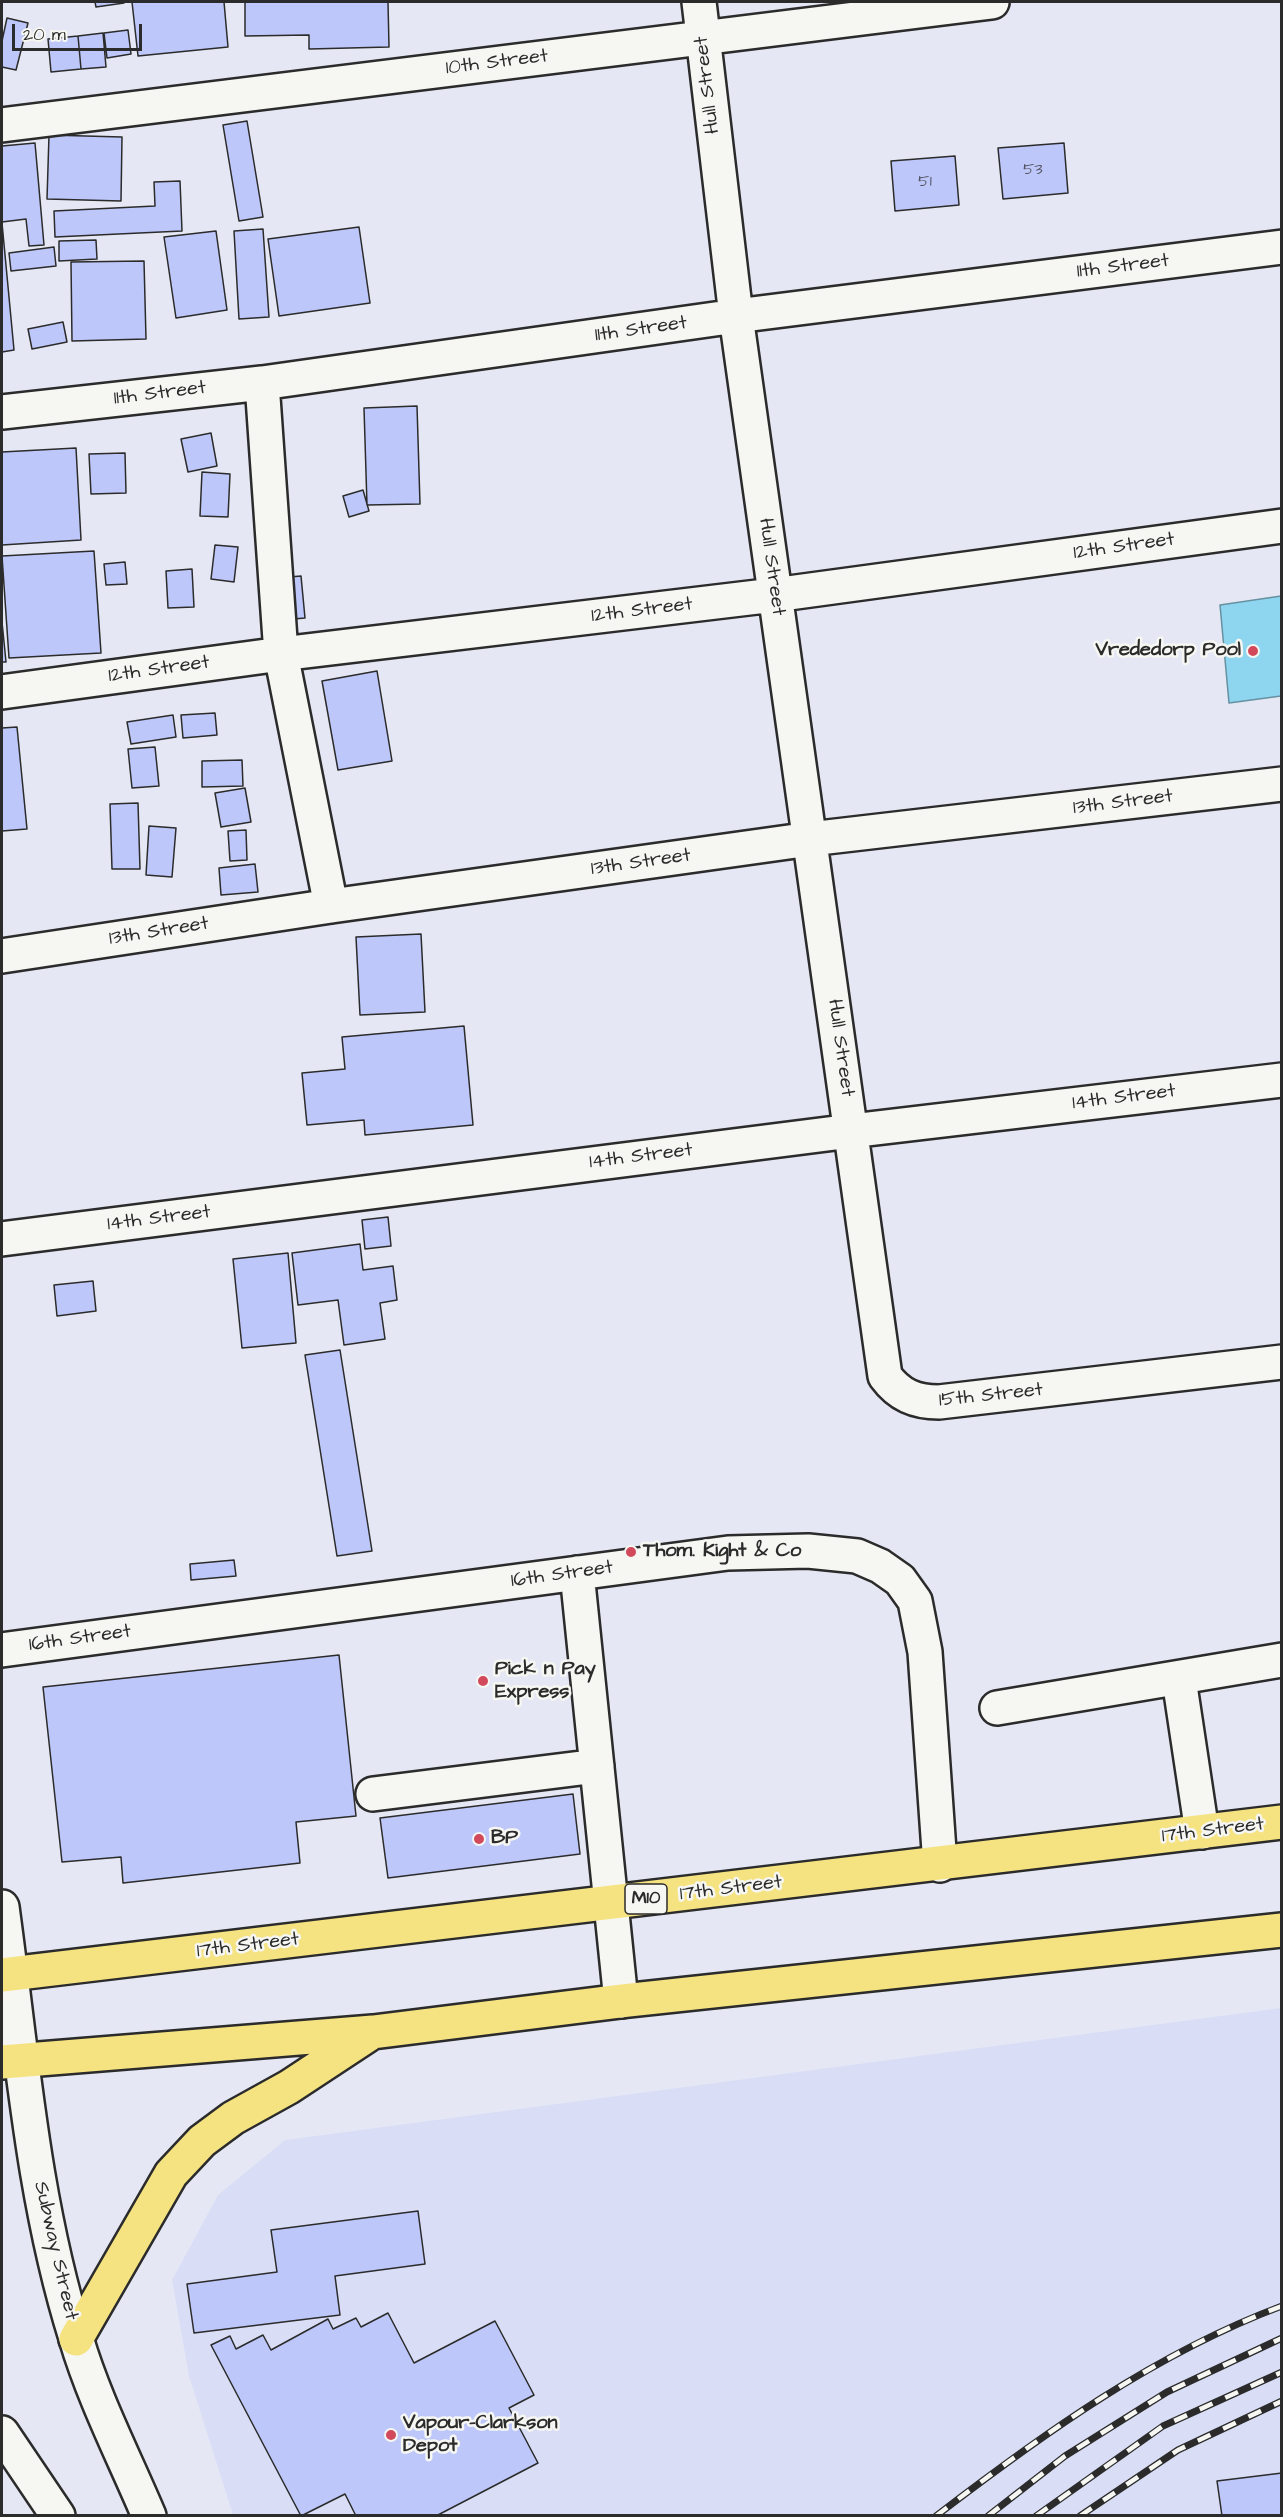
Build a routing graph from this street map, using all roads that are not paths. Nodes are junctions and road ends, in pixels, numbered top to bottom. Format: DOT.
graph roads {
  1 [pos="699,2"];
  2 [pos="992,2"];
  3 [pos="703,38"];
  4 [pos="2,125"];
  5 [pos="1281,247"];
  6 [pos="736,316"];
  7 [pos="262,383"];
  8 [pos="2,412"];
  9 [pos="1281,526"];
  10 [pos="774,595"];
  11 [pos="281,654"];
  12 [pos="2,692"];
  13 [pos="1281,784"];
  14 [pos="810,839"];
  15 [pos="331,906"];
  16 [pos="2,956"];
  17 [pos="1281,1080"];
  18 [pos="851,1131"];
  19 [pos="2,1239"];
  20 [pos="1281,1362"];
  21 [pos="578,1573"];
  22 [pos="2,1650"];
  23 [pos="1281,1660"];
  24 [pos="1179,1679"];
  25 [pos="997,1708"];
  26 [pos="597,1766"];
  27 [pos="373,1794"];
  28 [pos="1281,1822"];
  29 [pos="1202,1832"];
  30 [pos="940,1864"];
  31 [pos="611,1903"];
  32 [pos="2,1907"];
  33 [pos="1281,1930"];
  34 [pos="6,1974"];
  35 [pos="621,2001"];
  36 [pos="373,2032"];
  37 [pos="11,2061"];
  38 [pos="76,2339"];
  39 [pos="2,2433"];
  40 [pos="58,2516"];
  41 [pos="149,2516"];
  1 -- 3 [label="street, Hull Street"];
  2 -- 3 [label="street, 10th Street"];
  3 -- 4 [label="street, 10th Street"];
  3 -- 6 [label="street, Hull Street"];
  5 -- 6 [label="street, 11th Street"];
  6 -- 7 [label="street, 11th Street"];
  6 -- 10 [label="street, Hull Street"];
  7 -- 8 [label="street, 11th Street"];
  7 -- 11 [label="street"];
  9 -- 10 [label="street, 12th Street"];
  10 -- 11 [label="street, 12th Street"];
  10 -- 14 [label="street, Hull Street"];
  11 -- 12 [label="street, 12th Street"];
  11 -- 15 [label="street"];
  13 -- 14 [label="street, 13th Street"];
  14 -- 15 [label="street, 13th Street"];
  14 -- 18 [label="street, Hull Street"];
  15 -- 16 [label="street, 13th Street"];
  17 -- 18 [label="street, 14th Street"];
  18 -- 19 [label="street, 14th Street"];
  18 -- 20 [label="street, 15th Street"];
  21 -- 22 [label="street, 16th Street"];
  21 -- 26 [label="street"];
  21 -- 30 [label="street, 16th Street"];
  23 -- 24 [label="street"];
  24 -- 25 [label="street"];
  24 -- 29 [label="street"];
  26 -- 27 [label="street"];
  26 -- 31 [label="street"];
  28 -- 29 [label="main road, 17th Street / M10"];
  29 -- 30 [label="main road, 17th Street / M10"];
  30 -- 31 [label="main road, 17th Street / M10"];
  31 -- 34 [label="main road, 17th Street / M10"];
  31 -- 35 [label="street"];
  32 -- 34 [label="street, Subway Street"];
  33 -- 35 [label="main road"];
  34 -- 37 [label="street, Subway Street"];
  35 -- 36 [label="main road"];
  36 -- 37 [label="main road"];
  36 -- 38 [label="main road"];
  37 -- 38 [label="street, Subway Street"];
  38 -- 41 [label="street, Subway Street"];
  39 -- 40 [label="street"];
}
